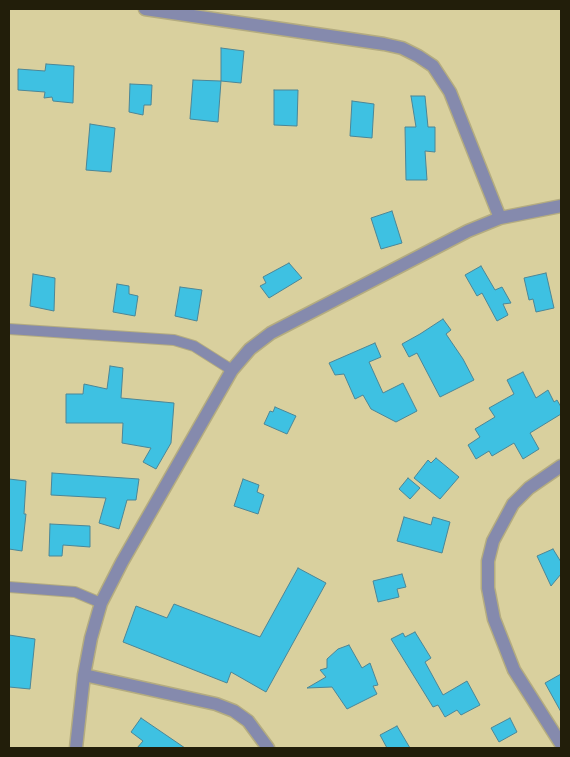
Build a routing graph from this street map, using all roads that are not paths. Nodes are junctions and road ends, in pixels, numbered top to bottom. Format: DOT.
graph roads {
  1 [pos="145,9"];
  2 [pos="561,206"];
  3 [pos="500,218"];
  4 [pos="9,329"];
  5 [pos="232,370"];
  6 [pos="561,466"];
  7 [pos="9,587"];
  8 [pos="101,603"];
  9 [pos="84,675"];
  10 [pos="561,744"];
  11 [pos="76,748"];
  12 [pos="268,748"];
  1 -- 3 [label="street"];
  2 -- 3 [label="street"];
  3 -- 5 [label="street"];
  4 -- 5 [label="lane"];
  5 -- 8 [label="street"];
  6 -- 10 [label="street"];
  7 -- 8 [label="lane"];
  8 -- 9 [label="street"];
  9 -- 11 [label="street"];
  9 -- 12 [label="street"];
}
